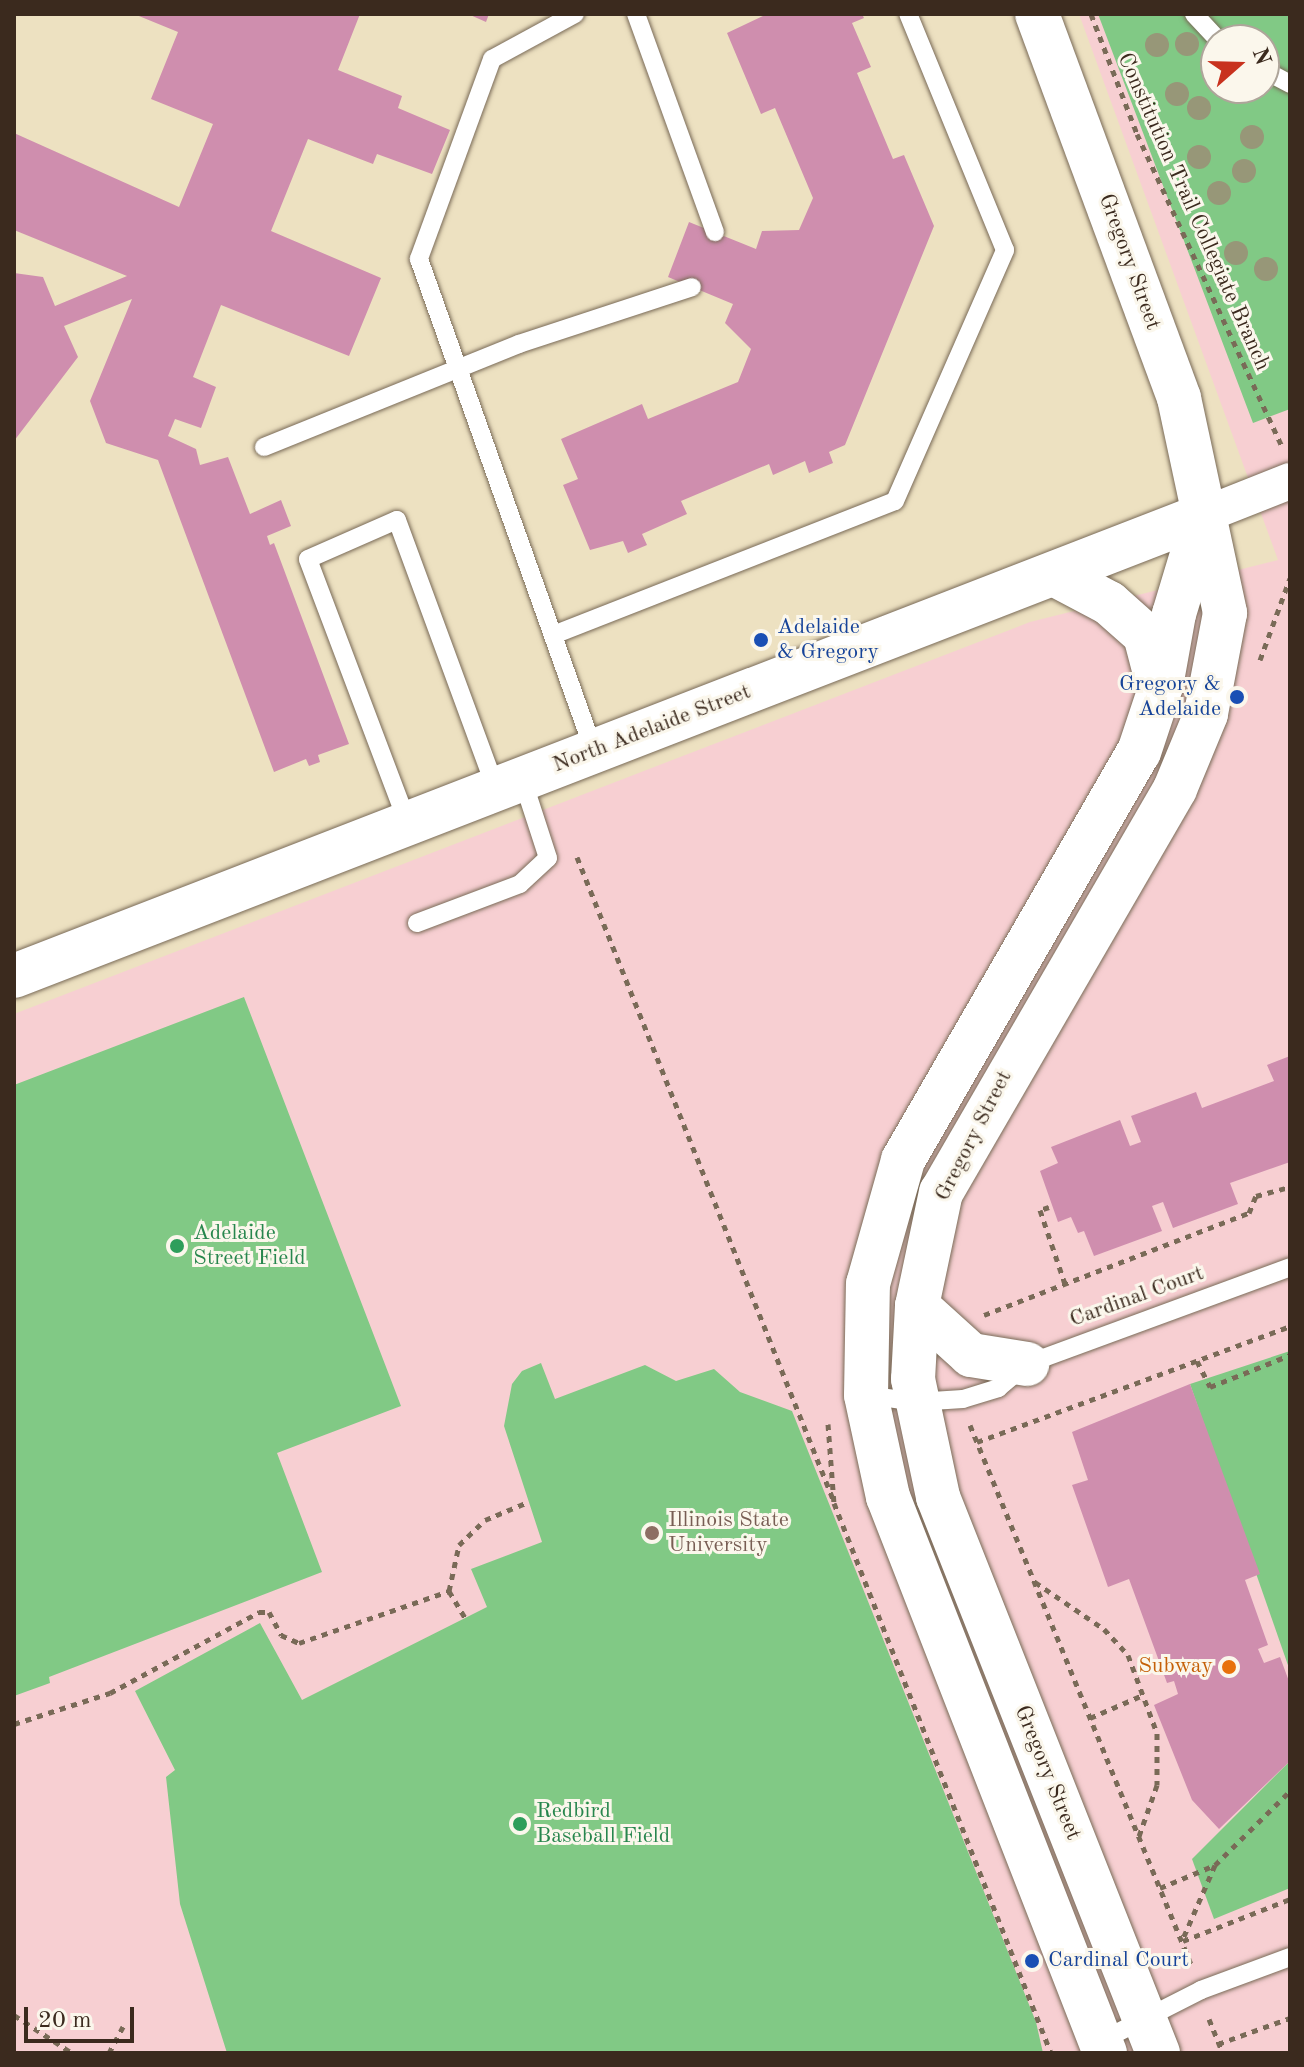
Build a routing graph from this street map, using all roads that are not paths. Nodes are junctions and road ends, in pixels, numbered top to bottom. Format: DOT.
graph roads {
  1 [pos="575,14"];
  2 [pos="636,14"];
  3 [pos="908,14"];
  4 [pos="1037,14"];
  5 [pos="715,232"];
  6 [pos="692,287"];
  7 [pos="459,371"];
  8 [pos="264,447"];
  9 [pos="1290,481"];
  10 [pos="1204,515"];
  11 [pos="1054,574"];
  12 [pos="553,635"];
  13 [pos="1160,691"];
  14 [pos="594,752"];
  15 [pos="509,783"];
  16 [pos="408,824"];
  17 [pos="417,923"];
  18 [pos="14,976"];
  19 [pos="1290,1267"];
  20 [pos="943,1320"];
  21 [pos="1027,1364"];
  22 [pos="866,1395"];
  23 [pos="916,1402"];
  24 [pos="1290,1957"];
  25 [pos="1152,2038"];
  26 [pos="1103,2047"];
  1 -- 7 [label="lane"];
  2 -- 5 [label="lane"];
  3 -- 12 [label="lane"];
  4 -- 10 [label="main road, Gregory Street"];
  6 -- 7 [label="lane"];
  7 -- 8 [label="lane"];
  7 -- 12 [label="lane"];
  9 -- 10 [label="street, North Adelaide Street"];
  10 -- 11 [label="main road, North Adelaide Street"];
  10 -- 13 [label="main road, Gregory Street"];
  10 -- 20 [label="main road, Gregory Street"];
  11 -- 13 [label="main road"];
  11 -- 14 [label="main road, North Adelaide Street"];
  12 -- 14 [label="lane"];
  13 -- 22 [label="main road, Gregory Street"];
  14 -- 15 [label="main road, North Adelaide Street"];
  15 -- 16 [label="main road, North Adelaide Street"];
  15 -- 16 [label="lane"];
  15 -- 17 [label="lane"];
  16 -- 18 [label="main road, North Adelaide Street"];
  19 -- 21 [label="lane, Cardinal Court"];
  20 -- 21 [label="main road"];
  20 -- 23 [label="main road, Gregory Street"];
  21 -- 23 [label="lane, Cardinal Court"];
  22 -- 23 [label="lane, Cardinal Court"];
  22 -- 26 [label="main road, Gregory Street"];
  23 -- 25 [label="main road, Gregory Street"];
  24 -- 25 [label="lane"];
  25 -- 26 [label="lane"];
}
